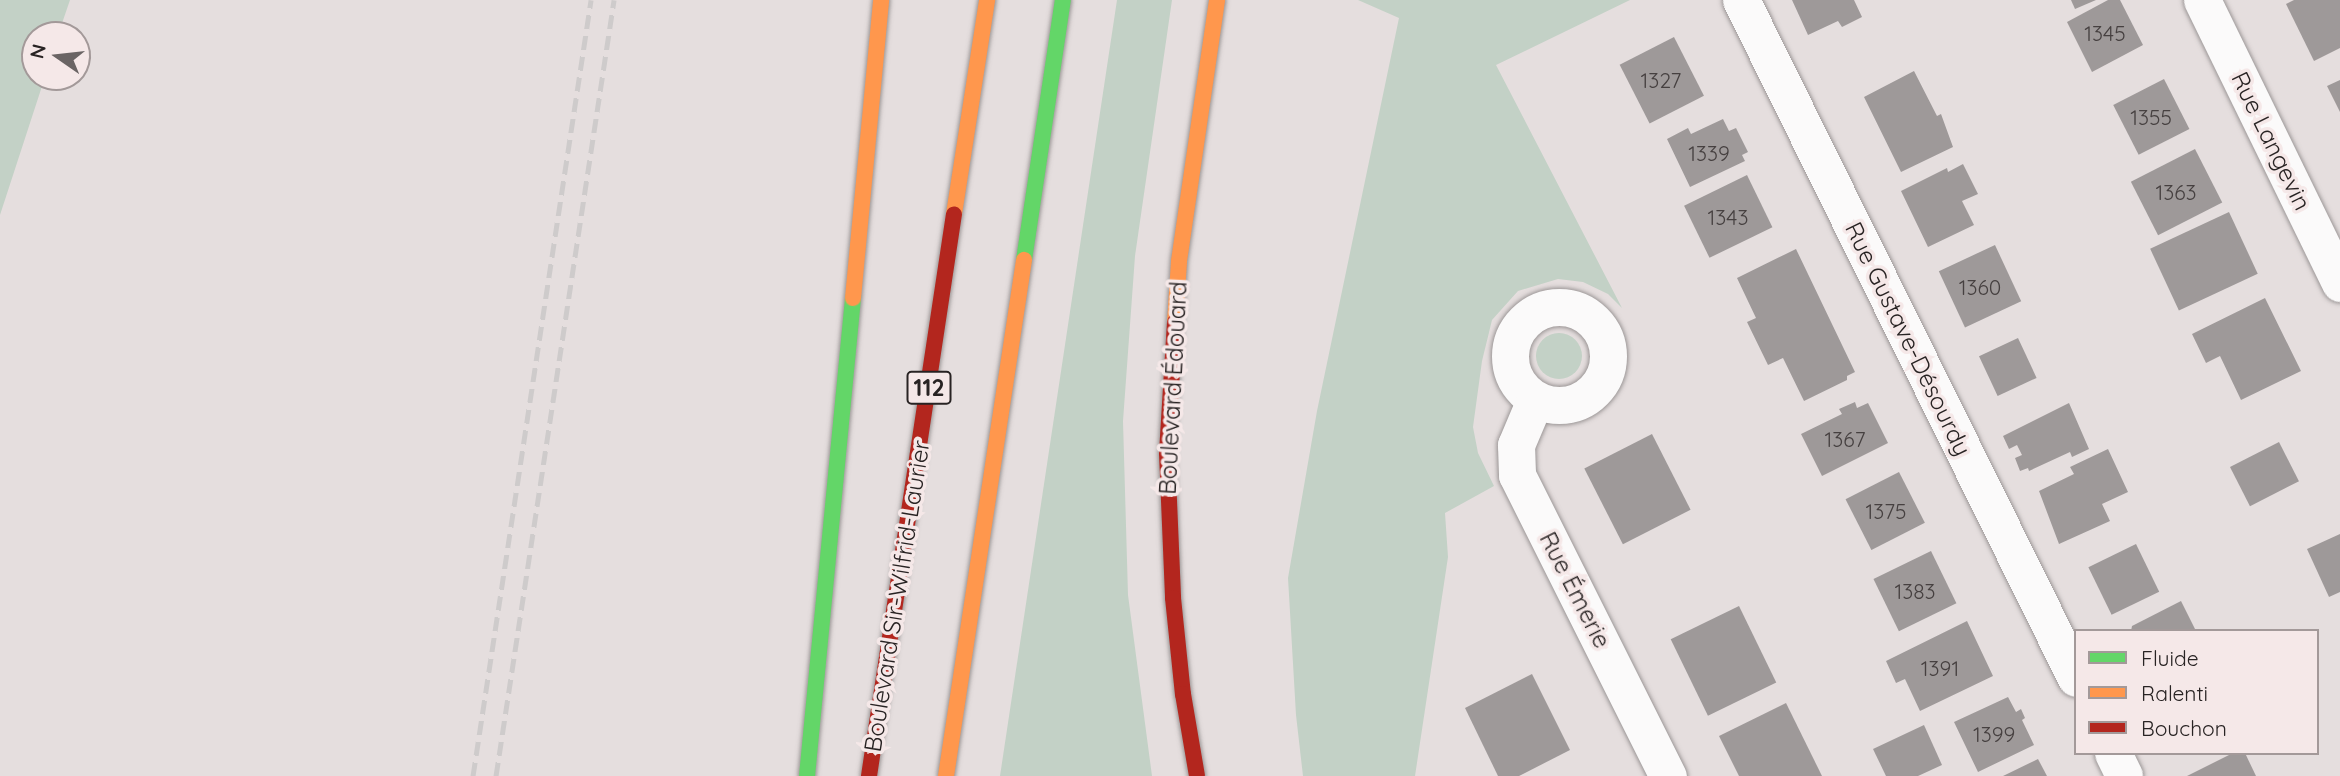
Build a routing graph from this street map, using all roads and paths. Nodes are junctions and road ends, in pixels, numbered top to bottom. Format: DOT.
graph roads {
  1 [pos="881,0"];
  2 [pos="987,0"];
  3 [pos="1063,0"];
  4 [pos="1217,0"];
  5 [pos="1741,0"];
  6 [pos="2202,0"];
  7 [pos="2340,283"];
  8 [pos="1535,400"];
  9 [pos="2074,674"];
  10 [pos="2114,755"];
  11 [pos="807,776"];
  12 [pos="869,776"];
  13 [pos="946,776"];
  14 [pos="1197,776"];
  15 [pos="1668,776"];
  16 [pos="2124,776"];
  1 -- 11 [label="main road"];
  2 -- 12 [label="main road, Boulevard Sir-Wilfrid-Laurier / 112"];
  3 -- 13 [label="main road"];
  4 -- 14 [label="main road, Boulevard Édouard"];
  5 -- 9 [label="street, Rue Gustave-Désourdy"];
  6 -- 7 [label="street, Rue Langevin"];
  8 -- 15 [label="street, Rue Émerie"];
  10 -- 16 [label="street"];
}
